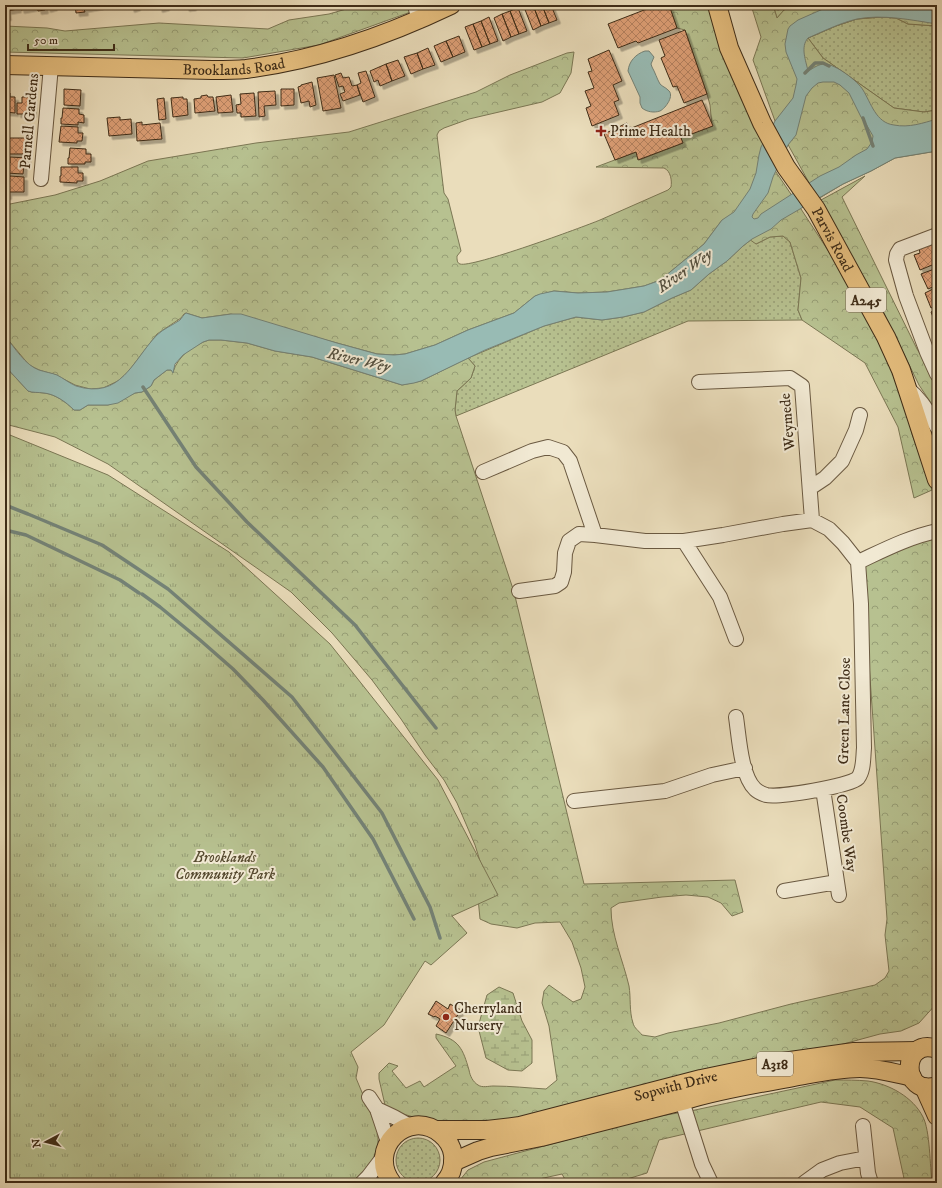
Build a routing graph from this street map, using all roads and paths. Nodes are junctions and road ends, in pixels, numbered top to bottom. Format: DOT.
graph roads {
  1 [pos="452,5"];
  2 [pos="717,5"];
  3 [pos="721,5"];
  4 [pos="417,13"];
  5 [pos="725,34"];
  6 [pos="5,65"];
  7 [pos="51,66"];
  8 [pos="41,179"];
  9 [pos="937,234"];
  10 [pos="937,374"];
  11 [pos="699,382"];
  12 [pos="907,388"];
  13 [pos="860,415"];
  14 [pos="937,427"];
  15 [pos="483,472"];
  16 [pos="937,480"];
  17 [pos="810,488"];
  18 [pos="812,520"];
  19 [pos="937,531"];
  20 [pos="595,535"];
  21 [pos="684,540"];
  22 [pos="858,562"];
  23 [pos="519,591"];
  24 [pos="736,639"];
  25 [pos="736,717"];
  26 [pos="745,768"];
  27 [pos="823,788"];
  28 [pos="574,801"];
  29 [pos="784,891"];
  30 [pos="937,1032"];
  31 [pos="927,1049"];
  32 [pos="924,1083"];
  33 [pos="369,1097"];
  34 [pos="682,1101"];
  35 [pos="377,1109"];
  36 [pos="937,1116"];
  37 [pos="410,1126"];
  38 [pos="862,1126"];
  39 [pos="437,1130"];
  40 [pos="386,1149"];
  41 [pos="866,1158"];
  42 [pos="453,1162"];
  43 [pos="446,1182"];
  44 [pos="362,1183"];
  45 [pos="392,1183"];
  46 [pos="711,1183"];
  47 [pos="804,1183"];
  48 [pos="871,1183"];
  1 -- 4 [label="main road, Brooklands Road"];
  2 -- 5 [label="main road, Parvis Road / A245"];
  3 -- 5 [label="main road, A245"];
  4 -- 7 [label="main road, Brooklands Road"];
  5 -- 12 [label="main road, Parvis Road / A245"];
  6 -- 7 [label="main road, Brooklands Road"];
  7 -- 8 [label="street, Parnell Gardens"];
  9 -- 10 [label="street"];
  11 -- 17 [label="street, Weymede"];
  12 -- 14 [label="street"];
  12 -- 16 [label="main road, Parvis Road / A245"];
  13 -- 17 [label="street"];
  15 -- 20 [label="street"];
  17 -- 18 [label="street, Weymede"];
  18 -- 21 [label="street"];
  18 -- 22 [label="street"];
  19 -- 22 [label="street"];
  20 -- 21 [label="street"];
  20 -- 23 [label="street"];
  21 -- 24 [label="street"];
  22 -- 27 [label="street, Green Lane Close"];
  25 -- 26 [label="street, Green Lane Close"];
  26 -- 27 [label="street, Green Lane Close"];
  26 -- 28 [label="street"];
  27 -- 29 [label="street, Coombe Way"];
  30 -- 31 [label="main road"];
  31 -- 32 [label="main road"];
  31 -- 39 [label="main road, Sopwith Drive / A318"];
  32 -- 34 [label="main road, Sopwith Drive / A318"];
  32 -- 36 [label="main road"];
  33 -- 35 [label="street"];
  34 -- 42 [label="main road, Sopwith Drive / A318"];
  34 -- 46 [label="street"];
  35 -- 37 [label="street, Sopwith Drive"];
  35 -- 40 [label="street"];
  37 -- 39 [label="main road, Sopwith Drive / A318"];
  37 -- 40 [label="main road"];
  38 -- 41 [label="street"];
  39 -- 42 [label="main road"];
  40 -- 44 [label="street"];
  40 -- 45 [label="main road"];
  41 -- 47 [label="street"];
  41 -- 48 [label="street"];
  42 -- 43 [label="main road"];
}
